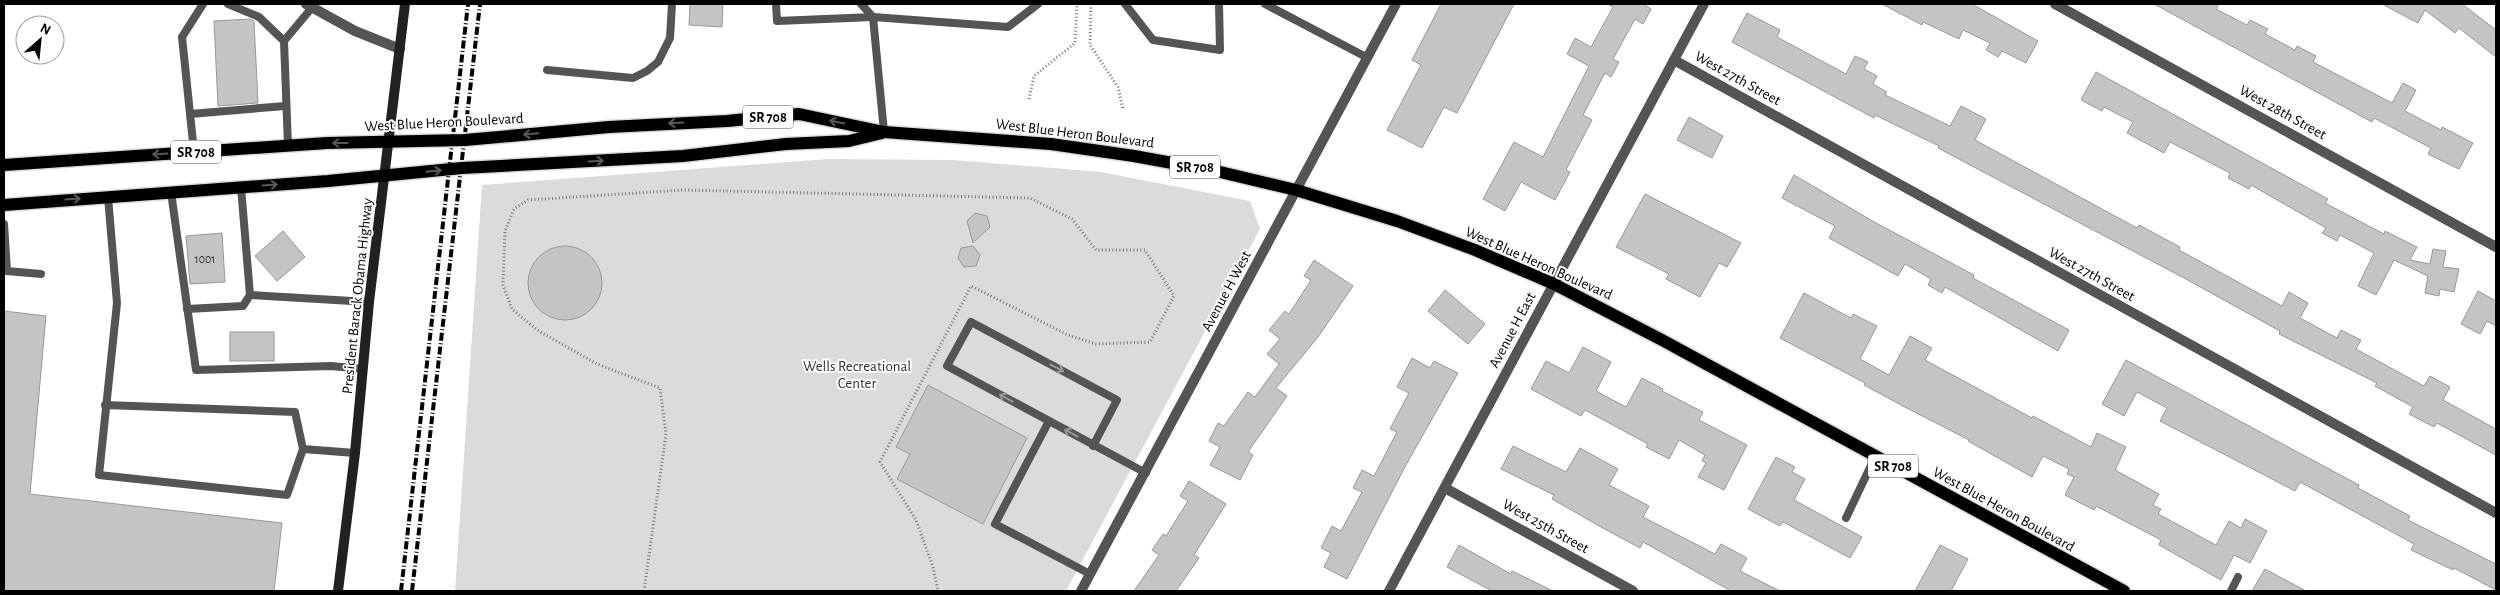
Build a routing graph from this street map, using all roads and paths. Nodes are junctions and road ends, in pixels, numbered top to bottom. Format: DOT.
graph roads {
  1 [pos="203,4"];
  2 [pos="228,4"];
  3 [pos="405,4"];
  4 [pos="672,4"];
  5 [pos="776,4"];
  6 [pos="861,4"];
  7 [pos="1038,4"];
  8 [pos="1077,4"];
  9 [pos="1091,4"];
  10 [pos="1125,4"];
  11 [pos="1219,4"];
  12 [pos="1265,4"];
  13 [pos="1396,4"];
  14 [pos="1704,4"];
  15 [pos="2055,4"];
  16 [pos="311,5"];
  17 [pos="873,18"];
  18 [pos="284,41"];
  19 [pos="400,49"];
  20 [pos="1368,58"];
  21 [pos="1674,60"];
  22 [pos="546,70"];
  23 [pos="1030,99"];
  24 [pos="285,106"];
  25 [pos="1123,109"];
  26 [pos="190,114"];
  27 [pos="884,132"];
  28 [pos="388,141"];
  29 [pos="288,146"];
  30 [pos="194,152"];
  31 [pos="4,165"];
  32 [pos="386,176"];
  33 [pos="241,187"];
  34 [pos="1296,190"];
  35 [pos="171,192"];
  36 [pos="108,197"];
  37 [pos="4,205"];
  38 [pos="4,224"];
  39 [pos="2496,247"];
  40 [pos="5,271"];
  41 [pos="41,274"];
  42 [pos="1554,284"];
  43 [pos="250,296"];
  44 [pos="369,302"];
  45 [pos="187,309"];
  46 [pos="363,369"];
  47 [pos="105,406"];
  48 [pos="1049,421"];
  49 [pos="1093,446"];
  50 [pos="303,449"];
  51 [pos="355,453"];
  52 [pos="1875,456"];
  53 [pos="1146,473"];
  54 [pos="1445,488"];
  55 [pos="2496,514"];
  56 [pos="1846,518"];
  57 [pos="1090,574"];
  58 [pos="2238,577"];
  59 [pos="338,591"];
  60 [pos="644,591"];
  61 [pos="938,591"];
  62 [pos="1081,591"];
  63 [pos="1389,591"];
  64 [pos="1633,591"];
  65 [pos="2124,591"];
  66 [pos="2230,591"];
  1 -- 26 [label="lane"];
  2 -- 18 [label="lane"];
  3 -- 19 [label="main road, President Barack Obama Highway"];
  4 -- 22 [label="lane"];
  5 -- 17 [label="lane"];
  6 -- 17 [label="lane"];
  7 -- 17 [label="lane"];
  8 -- 23 [label="path"];
  9 -- 25 [label="path"];
  10 -- 11 [label="lane"];
  12 -- 20 [label="lane"];
  13 -- 20 [label="street, Avenue H West"];
  14 -- 21 [label="street, Avenue H East"];
  15 -- 39 [label="street, West 28th Street"];
  16 -- 18 [label="lane"];
  16 -- 19 [label="street"];
  17 -- 27 [label="lane"];
  18 -- 24 [label="lane"];
  19 -- 28 [label="main road, President Barack Obama Highway"];
  20 -- 34 [label="street, Avenue H West"];
  21 -- 42 [label="street, Avenue H East"];
  21 -- 55 [label="street, West 27th Street"];
  24 -- 26 [label="lane"];
  24 -- 29 [label="lane"];
  26 -- 30 [label="lane"];
  27 -- 28 [label="main road, West Blue Heron Boulevard / SR 708, one-way"];
  32 -- 27 [label="main road, West Blue Heron Boulevard / SR 708, one-way"];
  27 -- 34 [label="main road, West Blue Heron Boulevard / SR 708"];
  28 -- 29 [label="main road, West Blue Heron Boulevard / SR 708, one-way"];
  28 -- 32 [label="main road, President Barack Obama Highway"];
  29 -- 30 [label="main road, West Blue Heron Boulevard / SR 708"];
  30 -- 31 [label="main road, West Blue Heron Boulevard / SR 708, one-way"];
  33 -- 32 [label="main road, West Blue Heron Boulevard / SR 708, one-way"];
  32 -- 44 [label="main road, President Barack Obama Highway"];
  33 -- 35 [label="main road, West Blue Heron Boulevard / SR 708"];
  33 -- 43 [label="lane"];
  34 -- 42 [label="main road, West Blue Heron Boulevard / SR 708"];
  34 -- 53 [label="street, Avenue H West"];
  35 -- 36 [label="main road, West Blue Heron Boulevard / SR 708"];
  35 -- 45 [label="lane"];
  37 -- 36 [label="main road, West Blue Heron Boulevard / SR 708, one-way"];
  36 -- 47 [label="lane"];
  38 -- 40 [label="lane"];
  40 -- 41 [label="lane"];
  42 -- 52 [label="main road, West Blue Heron Boulevard / SR 708"];
  42 -- 54 [label="street, Avenue H East"];
  43 -- 44 [label="lane"];
  43 -- 45 [label="lane"];
  44 -- 46 [label="main road, President Barack Obama Highway"];
  45 -- 46 [label="lane"];
  46 -- 51 [label="main road, President Barack Obama Highway"];
  47 -- 50 [label="lane"];
  47 -- 50 [label="lane"];
  49 -- 48 [label="lane, one-way"];
  48 -- 49 [label="lane, one-way"];
  48 -- 57 [label="lane"];
  49 -- 53 [label="lane"];
  50 -- 51 [label="lane"];
  51 -- 59 [label="main road, President Barack Obama Highway"];
  52 -- 56 [label="lane"];
  52 -- 65 [label="main road, West Blue Heron Boulevard / SR 708"];
  53 -- 57 [label="street, Avenue H West"];
  54 -- 63 [label="street, Avenue H East"];
  54 -- 64 [label="street, West 25th Street"];
  57 -- 62 [label="street, Avenue H West"];
  58 -- 66 [label="lane"];
  60 -- 61 [label="path"];
}
